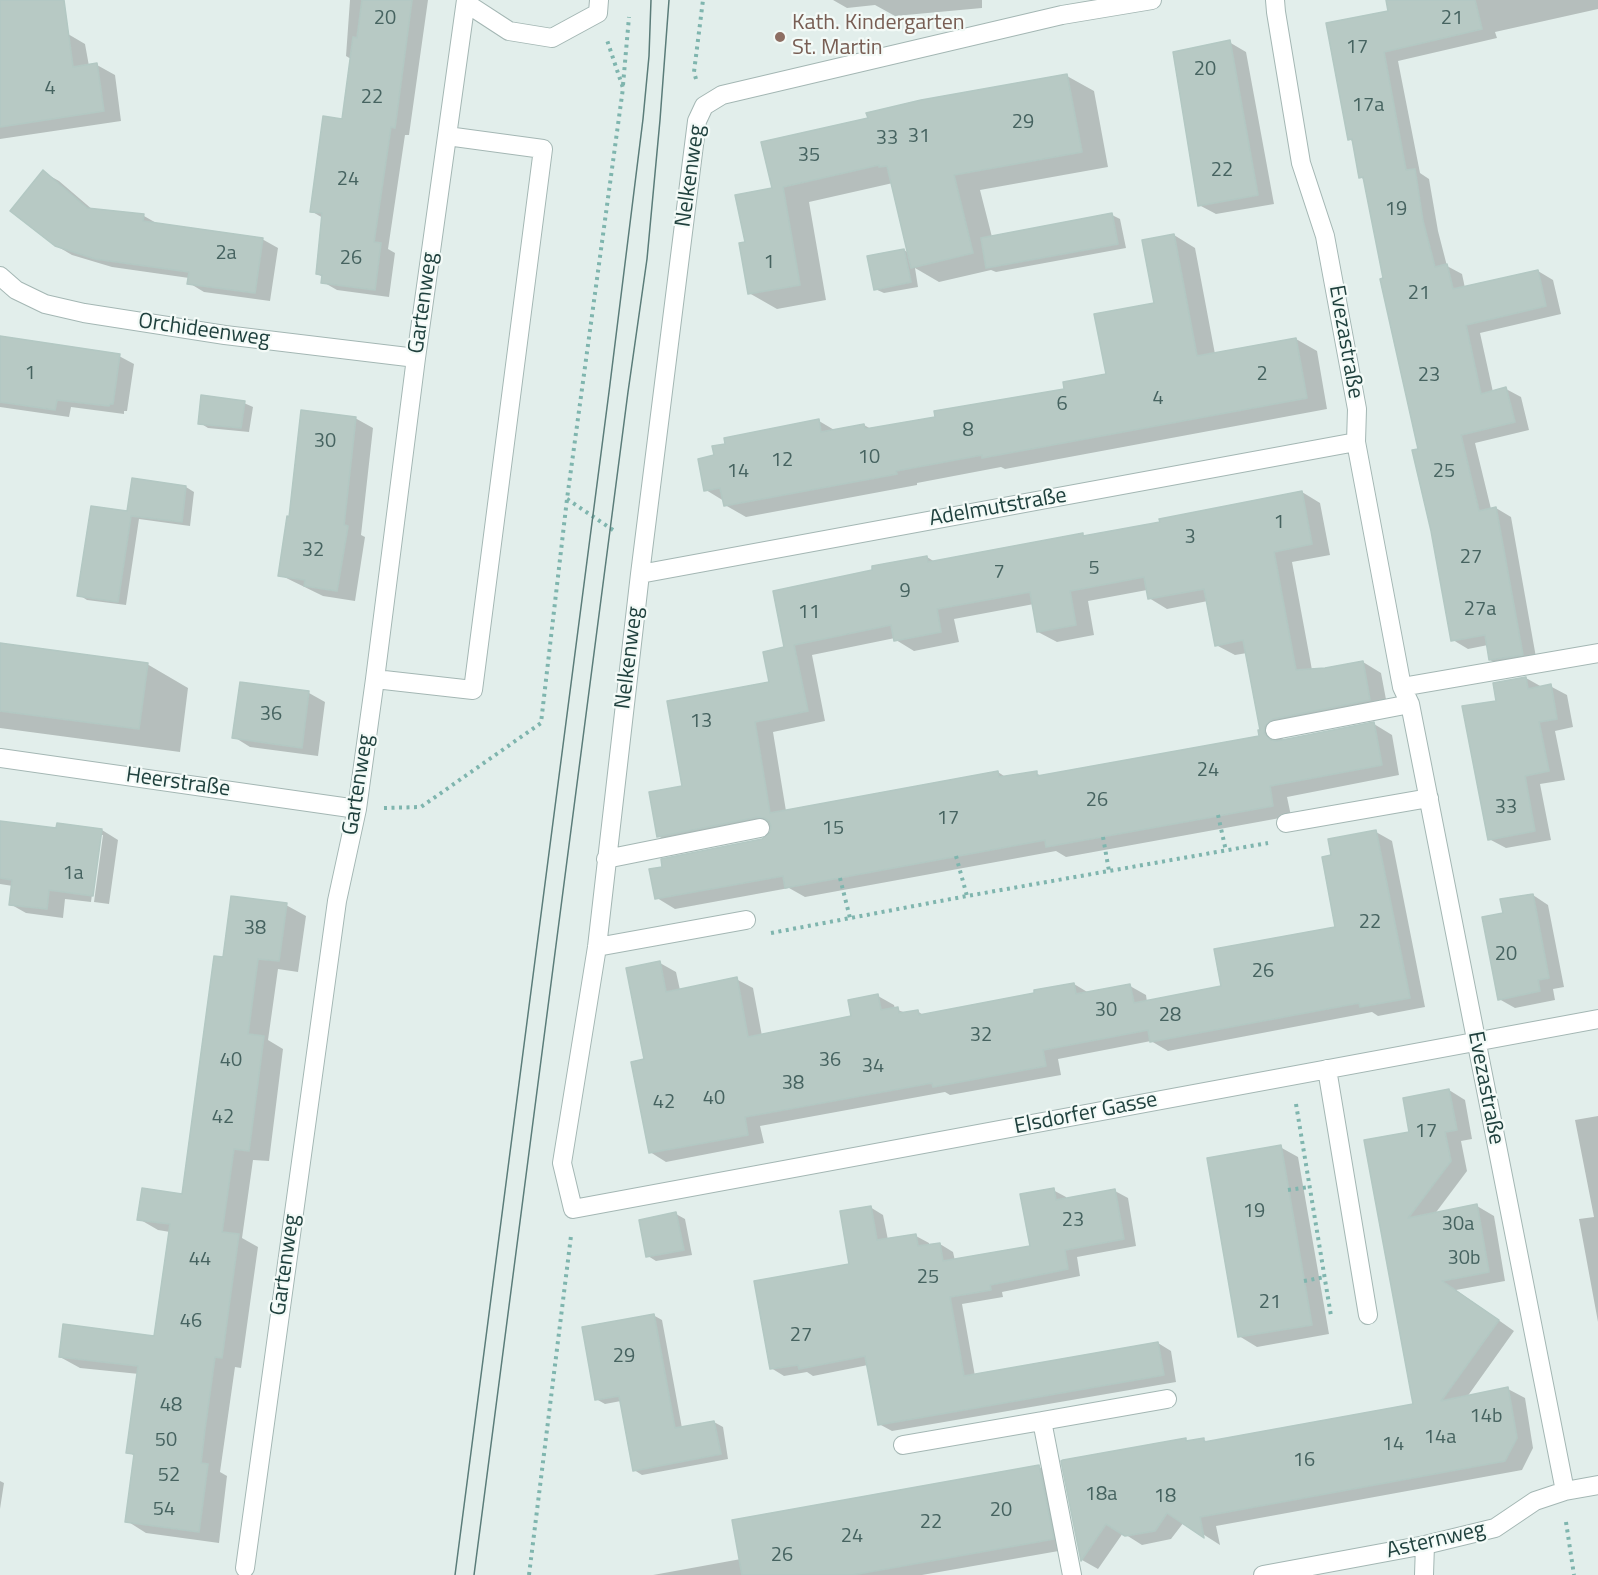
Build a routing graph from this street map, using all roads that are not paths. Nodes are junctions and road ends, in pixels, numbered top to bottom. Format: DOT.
graph roads {
  1 [pos="1152,0"];
  2 [pos="1275,0"];
  3 [pos="466,2"];
  4 [pos="598,7"];
  5 [pos="447,136"];
  6 [pos="0,276"];
  7 [pos="416,358"];
  8 [pos="1356,442"];
  9 [pos="640,574"];
  10 [pos="1598,653"];
  11 [pos="375,679"];
  12 [pos="1402,687"];
  13 [pos="1410,704"];
  14 [pos="1275,730"];
  15 [pos="0,758"];
  16 [pos="1429,798"];
  17 [pos="357,809"];
  18 [pos="1286,823"];
  19 [pos="760,828"];
  20 [pos="606,859"];
  21 [pos="746,920"];
  22 [pos="597,947"];
  23 [pos="1598,1019"];
  24 [pos="1475,1042"];
  25 [pos="1327,1069"];
  26 [pos="573,1209"];
  27 [pos="1368,1315"];
  28 [pos="1167,1399"];
  29 [pos="1042,1421"];
  30 [pos="903,1445"];
  31 [pos="1598,1485"];
  32 [pos="1565,1491"];
  33 [pos="1425,1545"];
  34 [pos="245,1568"];
  35 [pos="1071,1575"];
  36 [pos="1263,1575"];
  37 [pos="1424,1575"];
  1 -- 9 [label="street, Nelkenweg"];
  2 -- 8 [label="street, Evezastraße"];
  3 -- 4 [label="street"];
  3 -- 5 [label="street, Gartenweg"];
  5 -- 7 [label="street, Gartenweg"];
  5 -- 11 [label="street"];
  6 -- 7 [label="street, Orchideenweg"];
  7 -- 11 [label="street, Gartenweg"];
  8 -- 9 [label="street, Adelmutstraße"];
  8 -- 12 [label="street, Evezastraße"];
  9 -- 20 [label="street, Nelkenweg"];
  10 -- 12 [label="street"];
  11 -- 17 [label="street, Gartenweg"];
  12 -- 13 [label="street, Evezastraße"];
  13 -- 14 [label="street"];
  13 -- 16 [label="street, Evezastraße"];
  15 -- 17 [label="street, Heerstraße"];
  16 -- 18 [label="street"];
  16 -- 24 [label="street, Evezastraße"];
  17 -- 34 [label="street, Gartenweg"];
  19 -- 20 [label="street"];
  20 -- 22 [label="street, Nelkenweg"];
  21 -- 22 [label="street"];
  22 -- 26 [label="street, Nelkenweg"];
  23 -- 24 [label="street, Elsdorfer Gasse"];
  24 -- 25 [label="street, Elsdorfer Gasse"];
  24 -- 32 [label="street, Evezastraße"];
  25 -- 26 [label="street, Elsdorfer Gasse"];
  25 -- 27 [label="street"];
  28 -- 29 [label="street"];
  29 -- 30 [label="street"];
  29 -- 35 [label="street"];
  31 -- 32 [label="street, Asternweg"];
  32 -- 33 [label="street, Asternweg"];
  33 -- 36 [label="street, Asternweg"];
  33 -- 37 [label="street"];
}
